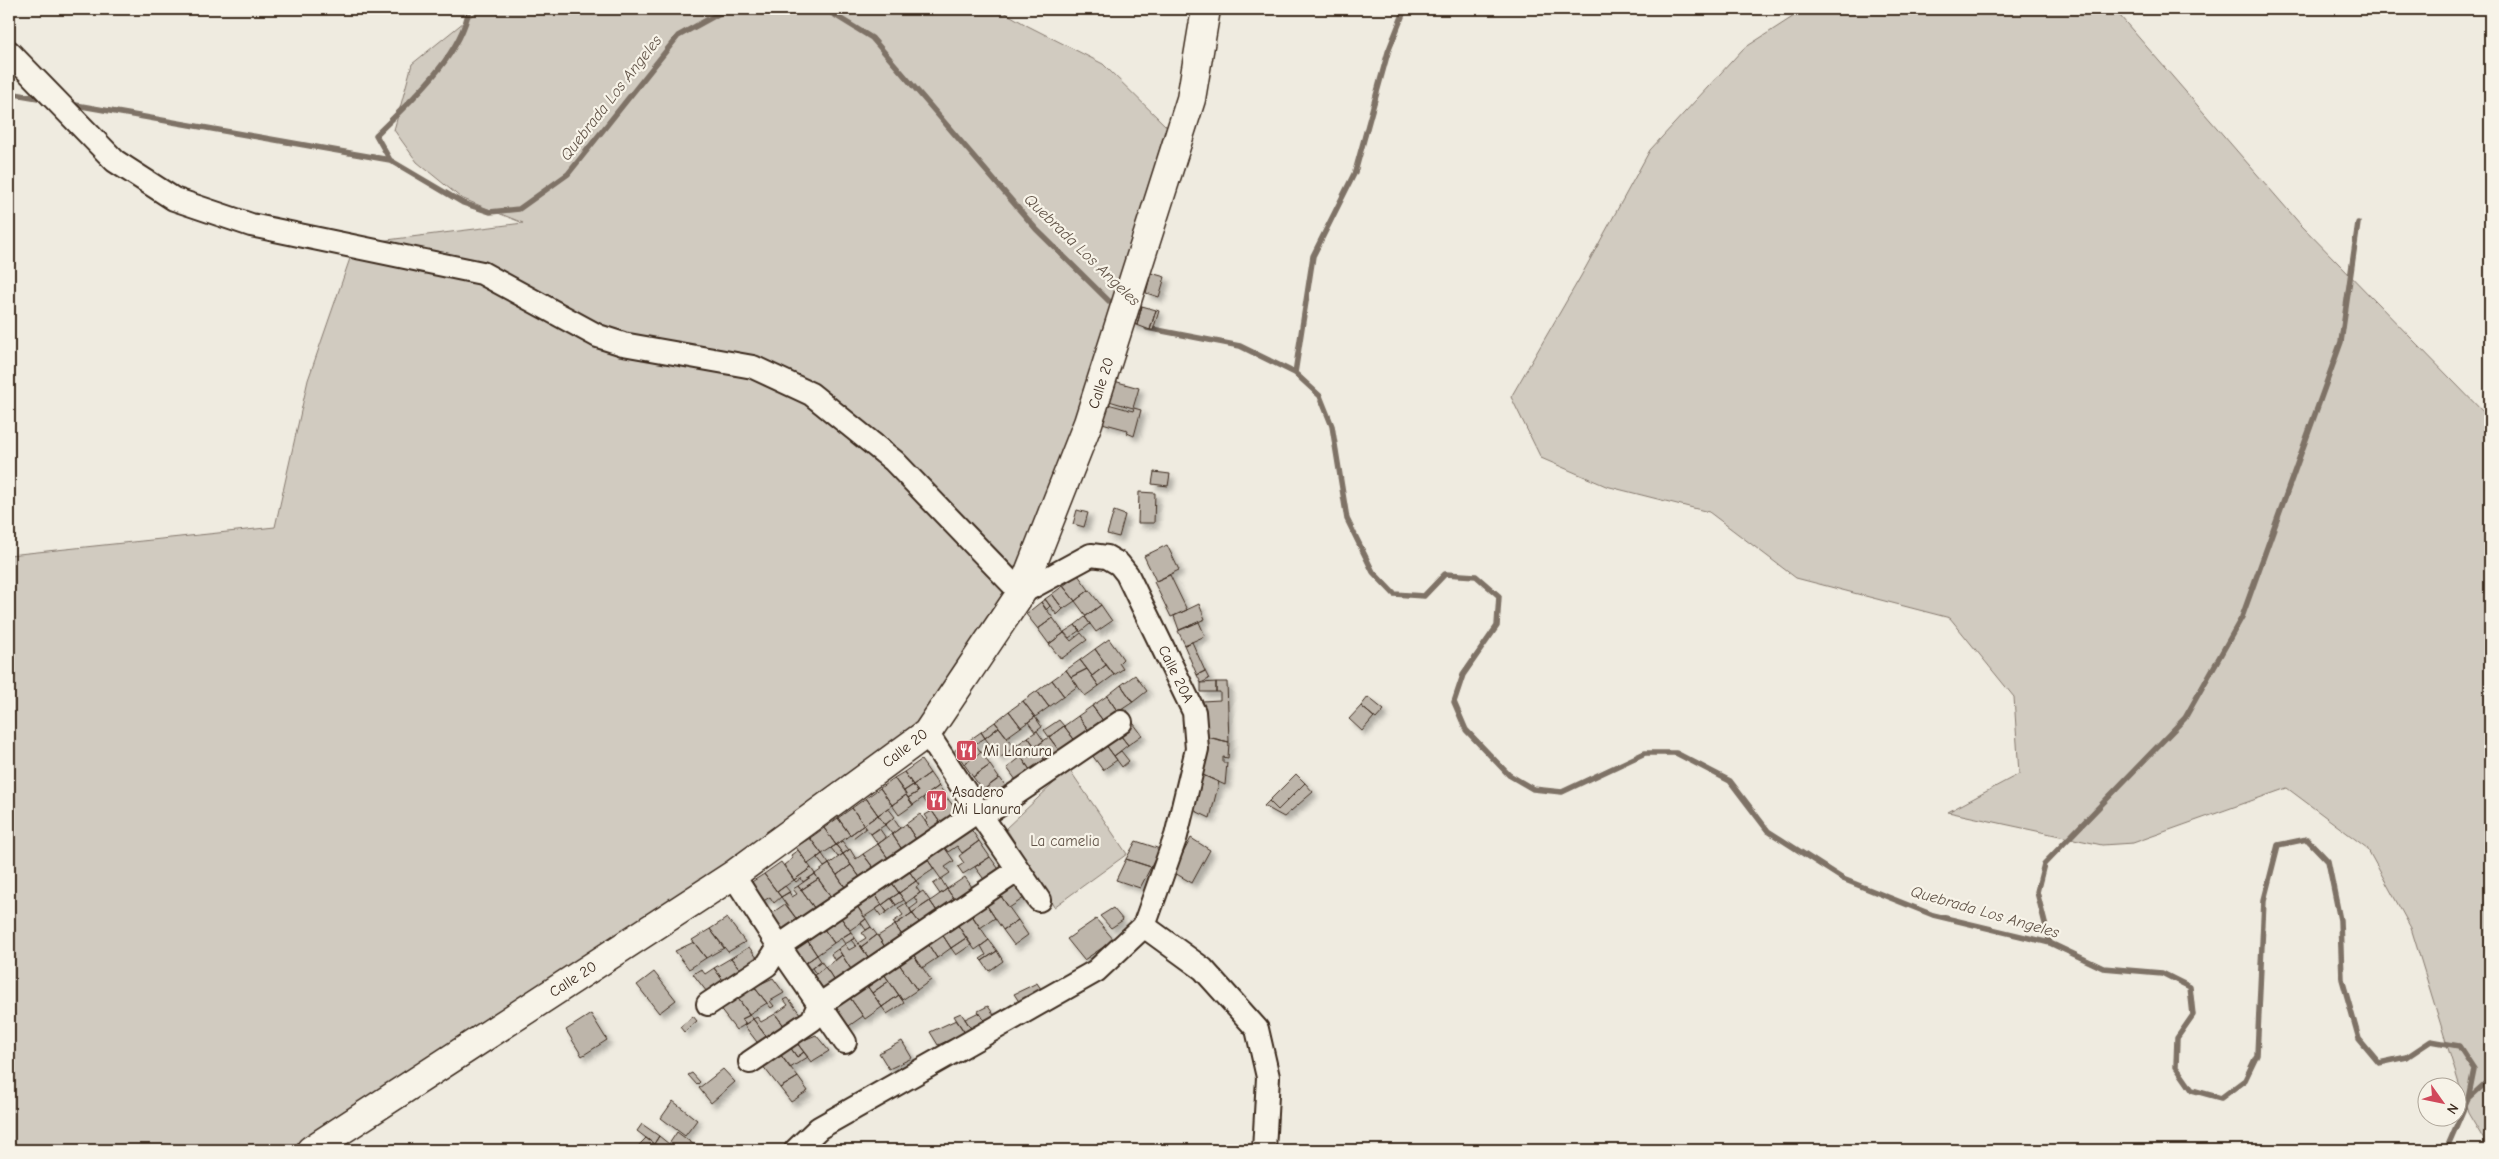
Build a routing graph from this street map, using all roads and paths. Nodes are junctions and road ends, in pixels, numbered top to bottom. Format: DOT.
graph roads {
  1 [pos="1206,9"];
  2 [pos="9,52"];
  3 [pos="1021,593"];
  4 [pos="1121,722"];
  5 [pos="927,733"];
  6 [pos="978,811"];
  7 [pos="1018,870"];
  8 [pos="733,875"];
  9 [pos="1040,900"];
  10 [pos="1144,926"];
  11 [pos="778,946"];
  12 [pos="708,1004"];
  13 [pos="819,1005"];
  14 [pos="845,1042"];
  15 [pos="750,1062"];
  16 [pos="311,1150"];
  17 [pos="796,1150"];
  18 [pos="1264,1150"];
  1 -- 3 [label="main road, Calle 20"];
  2 -- 3 [label="street"];
  3 -- 5 [label="main road, Calle 20"];
  3 -- 10 [label="street, Calle 20A"];
  4 -- 6 [label="street"];
  5 -- 6 [label="street"];
  5 -- 8 [label="main road, Calle 20"];
  6 -- 7 [label="street"];
  6 -- 11 [label="street"];
  7 -- 9 [label="street"];
  7 -- 13 [label="street"];
  8 -- 11 [label="street"];
  8 -- 16 [label="main road, Calle 20"];
  10 -- 17 [label="street"];
  10 -- 18 [label="street"];
  11 -- 12 [label="street"];
  11 -- 13 [label="street"];
  13 -- 14 [label="street"];
  13 -- 15 [label="street"];
}
